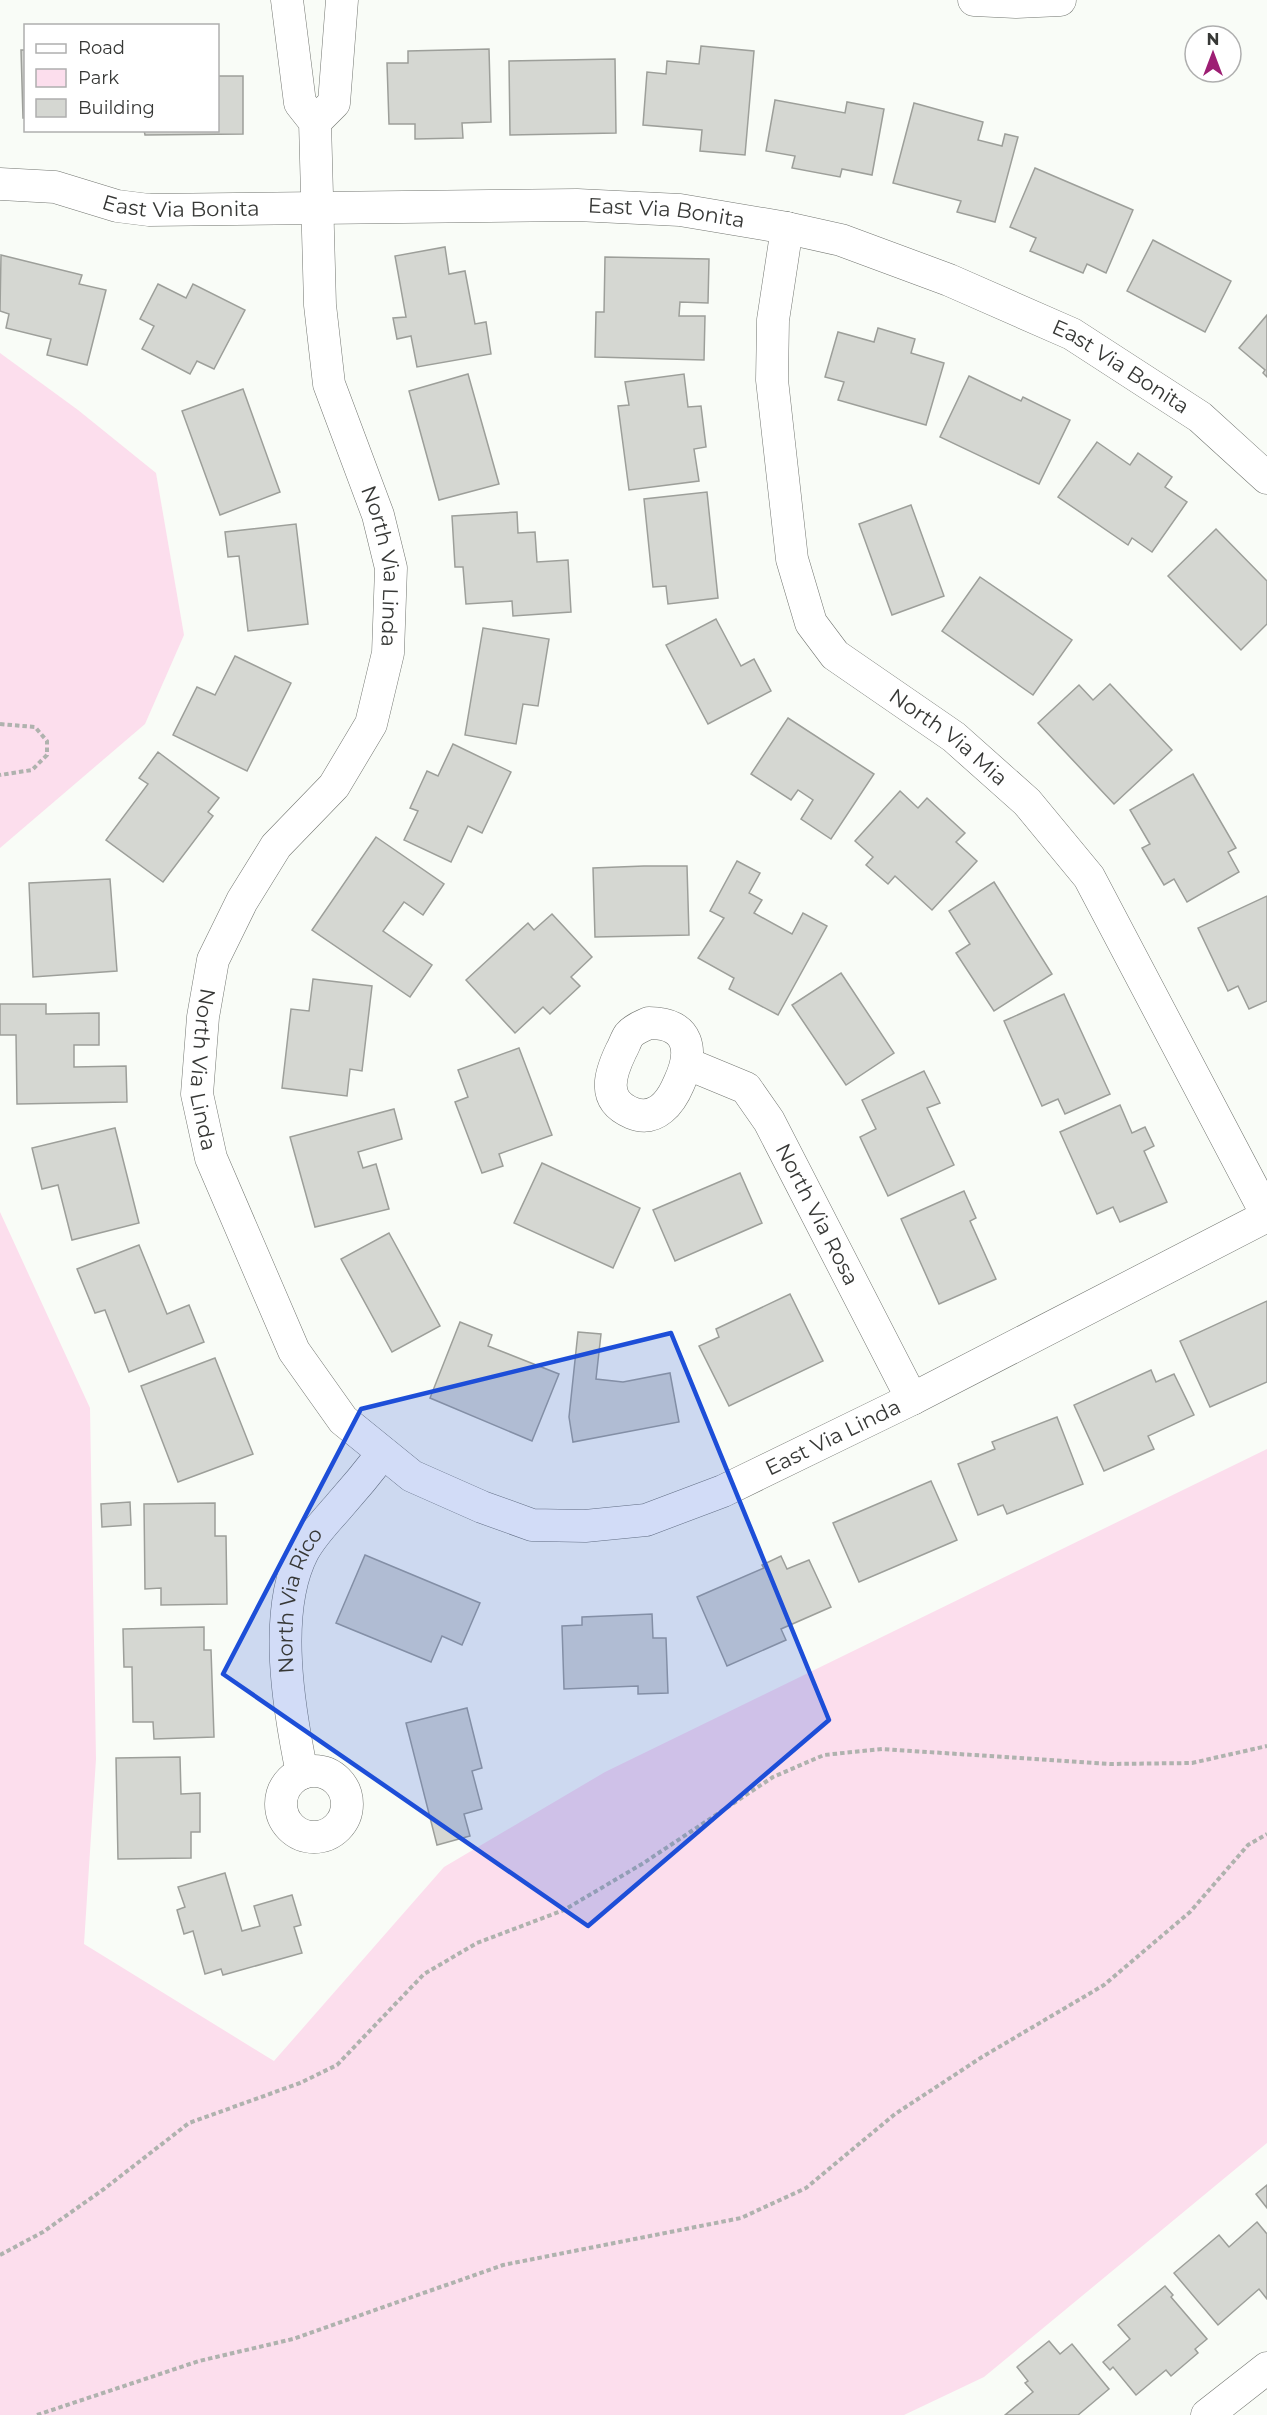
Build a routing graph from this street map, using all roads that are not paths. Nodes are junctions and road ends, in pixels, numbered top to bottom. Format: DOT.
graph roads {
  1 [pos="287,0"];
  2 [pos="342,0"];
  3 [pos="974,0"];
  4 [pos="1060,0"];
  5 [pos="315,122"];
  6 [pos="0,184"];
  7 [pos="318,207"];
  8 [pos="787,228"];
  9 [pos="1267,478"];
  10 [pos="688,1065"];
  11 [pos="1267,1215"];
  12 [pos="912,1399"];
  13 [pos="383,1453"];
  14 [pos="302,1773"];
  15 [pos="1267,2368"];
  16 [pos="1207,2415"];
  1 -- 5 [label="street"];
  2 -- 5 [label="street"];
  3 -- 4 [label="street"];
  5 -- 7 [label="street, North Via Linda"];
  6 -- 7 [label="street, East Via Bonita"];
  7 -- 8 [label="street, East Via Bonita"];
  7 -- 13 [label="street, North Via Linda"];
  8 -- 9 [label="street, East Via Bonita"];
  8 -- 11 [label="street, North Via Mia"];
  10 -- 12 [label="street, North Via Rosa"];
  11 -- 12 [label="street, East Via Linda"];
  12 -- 13 [label="street, East Via Linda"];
  13 -- 14 [label="street, North Via Rico"];
  15 -- 16 [label="street"];
}
